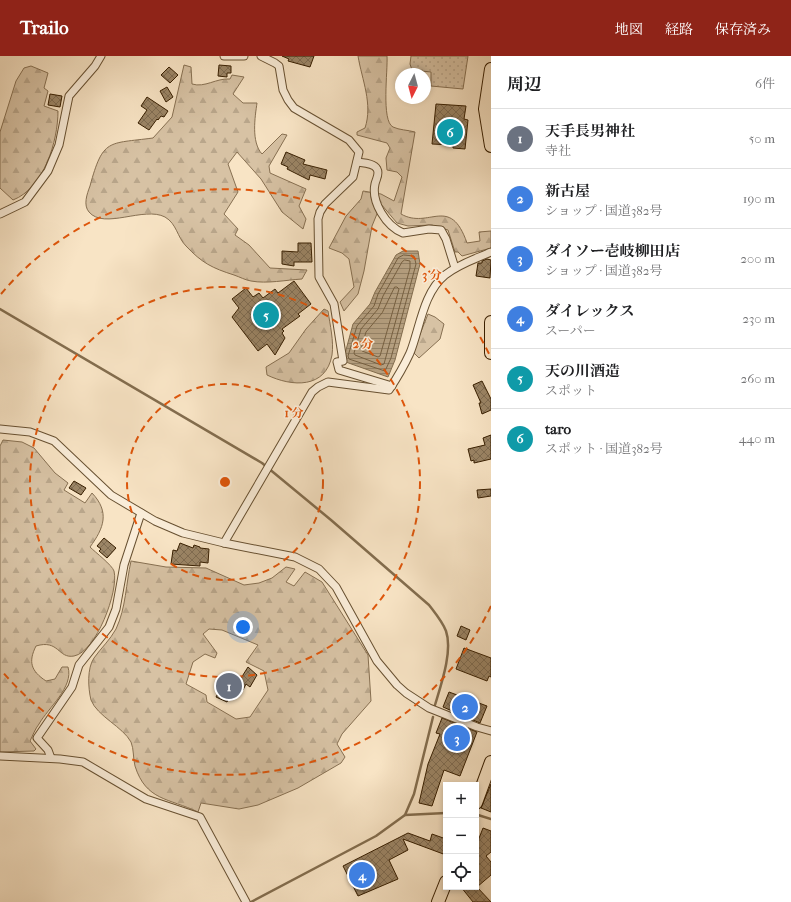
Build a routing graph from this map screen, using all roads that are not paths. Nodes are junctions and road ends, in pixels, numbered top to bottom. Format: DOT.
graph roads {
  1 [pos="101,56"];
  2 [pos="224,56"];
  3 [pos="244,56"];
  4 [pos="261,56"];
  5 [pos="491,69"];
  6 [pos="490,142"];
  7 [pos="357,162"];
  8 [pos="0,214"];
  9 [pos="491,252"];
  10 [pos="455,268"];
  11 [pos="491,322"];
  12 [pos="491,353"];
  13 [pos="392,386"];
  14 [pos="0,429"];
  15 [pos="141,513"];
  16 [pos="224,543"];
  17 [pos="491,731"];
  18 [pos="0,756"];
  19 [pos="51,758"];
  20 [pos="491,762"];
  21 [pos="479,795"];
  22 [pos="443,890"];
  23 [pos="246,902"];
  24 [pos="438,902"];
  1 -- 8 [label="street"];
  2 -- 3 [label="street"];
  4 -- 7 [label="street"];
  5 -- 6 [label="highway"];
  7 -- 10 [label="street"];
  7 -- 13 [label="street"];
  9 -- 10 [label="street"];
  10 -- 13 [label="street"];
  11 -- 12 [label="highway"];
  13 -- 16 [label="street"];
  14 -- 15 [label="street"];
  15 -- 16 [label="street"];
  15 -- 19 [label="street"];
  16 -- 17 [label="street"];
  18 -- 19 [label="street"];
  19 -- 23 [label="street"];
  20 -- 21 [label="highway"];
  22 -- 24 [label="highway"];
}
